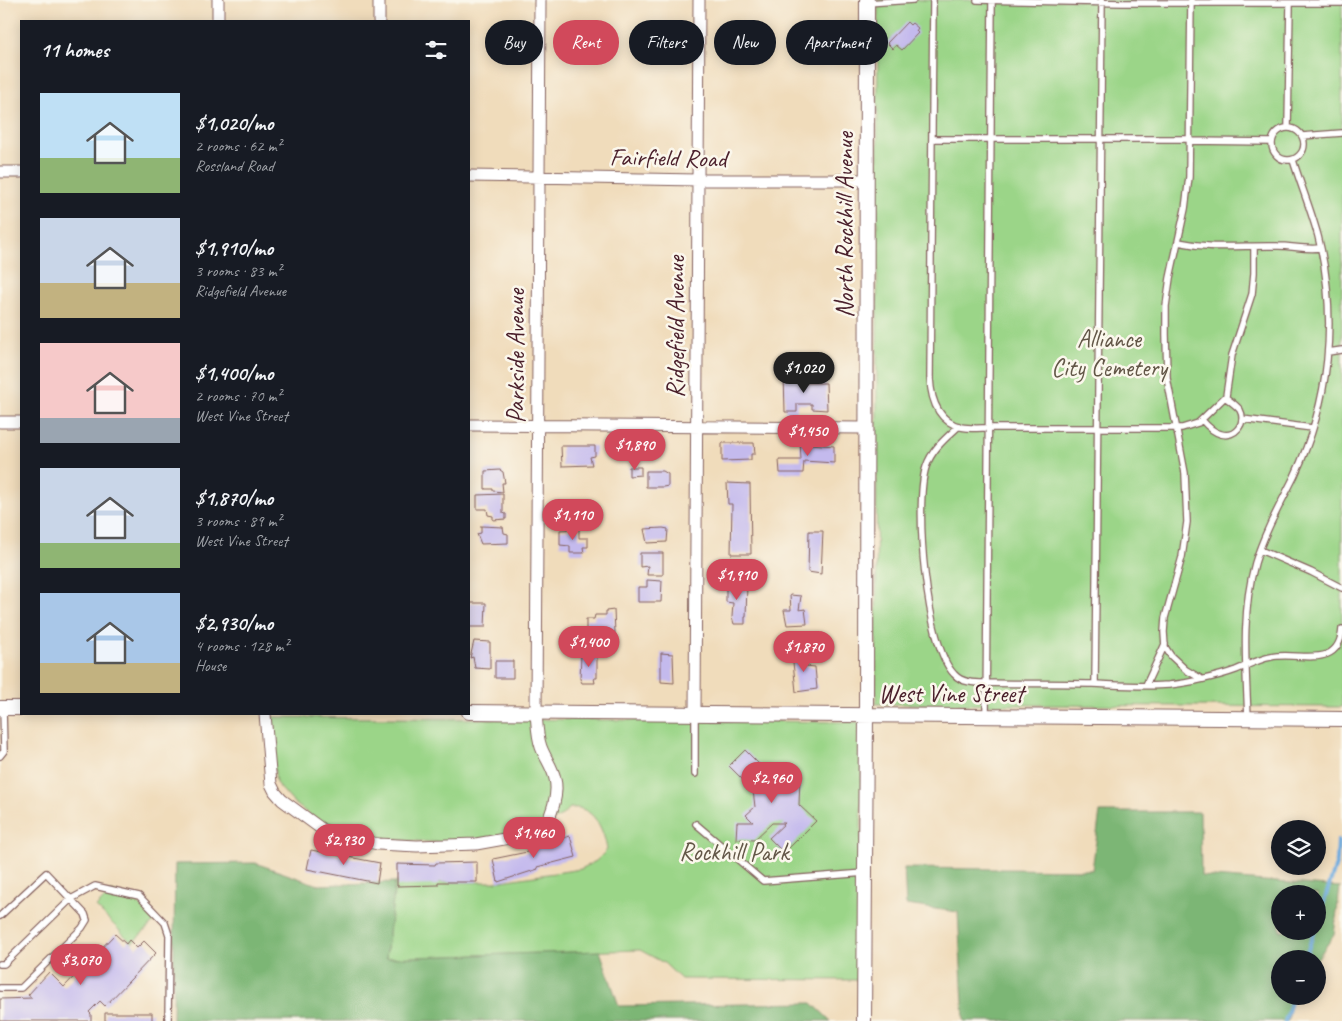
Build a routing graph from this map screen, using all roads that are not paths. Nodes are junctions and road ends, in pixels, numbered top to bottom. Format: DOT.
graph roads {
  1 [pos="218,0"];
  2 [pos="378,0"];
  3 [pos="540,0"];
  4 [pos="699,0"];
  5 [pos="913,0"];
  6 [pos="933,0"];
  7 [pos="977,0"];
  8 [pos="992,0"];
  9 [pos="1102,1"];
  10 [pos="1191,1"];
  11 [pos="1271,1"];
  12 [pos="1310,1"];
  13 [pos="867,2"];
  14 [pos="1290,2"];
  15 [pos="1342,3"];
  16 [pos="218,20"];
  17 [pos="378,20"];
  18 [pos="1288,128"];
  19 [pos="1342,134"];
  20 [pos="1302,136"];
  21 [pos="932,139"];
  22 [pos="991,139"];
  23 [pos="1100,140"];
  24 [pos="1190,140"];
  25 [pos="1271,142"];
  26 [pos="1293,160"];
  27 [pos="0,172"];
  28 [pos="20,172"];
  29 [pos="470,176"];
  30 [pos="538,177"];
  31 [pos="698,180"];
  32 [pos="867,180"];
  33 [pos="1178,242"];
  34 [pos="1254,247"];
  35 [pos="1320,248"];
  36 [pos="1342,350"];
  37 [pos="1328,352"];
  38 [pos="1225,397"];
  39 [pos="1242,419"];
  40 [pos="1202,420"];
  41 [pos="0,422"];
  42 [pos="20,422"];
  43 [pos="470,425"];
  44 [pos="537,425"];
  45 [pos="697,426"];
  46 [pos="959,426"];
  47 [pos="866,428"];
  48 [pos="989,428"];
  49 [pos="1176,428"];
  50 [pos="1312,428"];
  51 [pos="1097,429"];
  52 [pos="1260,550"];
  53 [pos="1342,588"];
  54 [pos="1342,629"];
  55 [pos="1165,644"];
  56 [pos="1246,665"];
  57 [pos="1200,678"];
  58 [pos="986,683"];
  59 [pos="1095,684"];
  60 [pos="1146,685"];
  61 [pos="1,708"];
  62 [pos="20,708"];
  63 [pos="470,712"];
  64 [pos="536,712"];
  65 [pos="695,714"];
  66 [pos="265,715"];
  67 [pos="866,715"];
  68 [pos="986,716"];
  69 [pos="1248,718"];
  70 [pos="1342,719"];
  71 [pos="0,756"];
  72 [pos="695,774"];
  73 [pos="696,824"];
  74 [pos="865,873"];
  75 [pos="71,899"];
  76 [pos="0,916"];
  77 [pos="0,964"];
  78 [pos="0,988"];
  79 [pos="168,1021"];
  80 [pos="864,1021"];
  1 -- 16 [label="street"];
  2 -- 17 [label="street"];
  3 -- 30 [label="street, Parkside Avenue"];
  4 -- 31 [label="street, Ridgefield Avenue"];
  5 -- 13 [label="lane"];
  6 -- 21 [label="lane"];
  7 -- 8 [label="lane"];
  8 -- 9 [label="lane"];
  8 -- 22 [label="lane"];
  9 -- 10 [label="lane"];
  9 -- 23 [label="lane"];
  10 -- 11 [label="lane"];
  10 -- 24 [label="lane"];
  11 -- 14 [label="lane"];
  12 -- 14 [label="lane"];
  12 -- 15 [label="lane"];
  13 -- 32 [label="street, North Rockhill Avenue"];
  14 -- 18 [label="lane"];
  18 -- 20 [label="lane"];
  18 -- 25 [label="lane"];
  19 -- 20 [label="lane"];
  20 -- 26 [label="lane"];
  21 -- 22 [label="lane"];
  21 -- 46 [label="lane"];
  22 -- 23 [label="lane"];
  22 -- 48 [label="lane"];
  23 -- 24 [label="lane"];
  23 -- 51 [label="lane"];
  24 -- 25 [label="lane"];
  24 -- 33 [label="lane"];
  25 -- 26 [label="lane"];
  26 -- 35 [label="lane"];
  27 -- 28 [label="street"];
  29 -- 30 [label="street, Fairfield Road"];
  30 -- 31 [label="street, Fairfield Road"];
  30 -- 44 [label="street, Parkside Avenue"];
  31 -- 32 [label="street, Fairfield Road"];
  31 -- 45 [label="street, Ridgefield Avenue"];
  32 -- 47 [label="street, North Rockhill Avenue"];
  33 -- 34 [label="lane"];
  33 -- 49 [label="lane"];
  34 -- 35 [label="lane"];
  34 -- 38 [label="lane"];
  35 -- 37 [label="lane"];
  36 -- 37 [label="lane"];
  37 -- 50 [label="lane"];
  38 -- 39 [label="lane"];
  38 -- 40 [label="lane"];
  39 -- 40 [label="lane"];
  39 -- 50 [label="lane"];
  40 -- 49 [label="lane"];
  41 -- 42 [label="street"];
  43 -- 44 [label="street"];
  44 -- 45 [label="street"];
  44 -- 64 [label="street, Parkside Avenue"];
  45 -- 47 [label="street"];
  45 -- 65 [label="street, Ridgefield Avenue"];
  46 -- 48 [label="lane"];
  46 -- 58 [label="lane"];
  47 -- 67 [label="street, North Rockhill Avenue"];
  48 -- 51 [label="lane"];
  48 -- 58 [label="lane"];
  49 -- 51 [label="lane"];
  49 -- 55 [label="lane"];
  50 -- 52 [label="lane"];
  51 -- 59 [label="lane"];
  52 -- 53 [label="lane"];
  52 -- 56 [label="lane"];
  54 -- 56 [label="lane"];
  55 -- 57 [label="lane"];
  55 -- 60 [label="lane"];
  56 -- 57 [label="lane"];
  56 -- 69 [label="lane"];
  57 -- 60 [label="lane"];
  58 -- 59 [label="lane"];
  58 -- 68 [label="lane"];
  59 -- 60 [label="lane"];
  61 -- 62 [label="street"];
  61 -- 71 [label="lane"];
  63 -- 64 [label="street, West Vine Street"];
  64 -- 65 [label="street, West Vine Street"];
  64 -- 66 [label="street, Parkside Avenue"];
  65 -- 67 [label="street, West Vine Street"];
  65 -- 72 [label="lane"];
  67 -- 68 [label="street, West Vine Street"];
  67 -- 74 [label="street, North Rockhill Avenue"];
  68 -- 69 [label="street, West Vine Street"];
  69 -- 70 [label="street, West Vine Street"];
  73 -- 74 [label="lane"];
  74 -- 80 [label="street, North Rockhill Avenue"];
  75 -- 76 [label="lane"];
  75 -- 77 [label="lane"];
  75 -- 78 [label="lane"];
  75 -- 79 [label="lane"];
}
